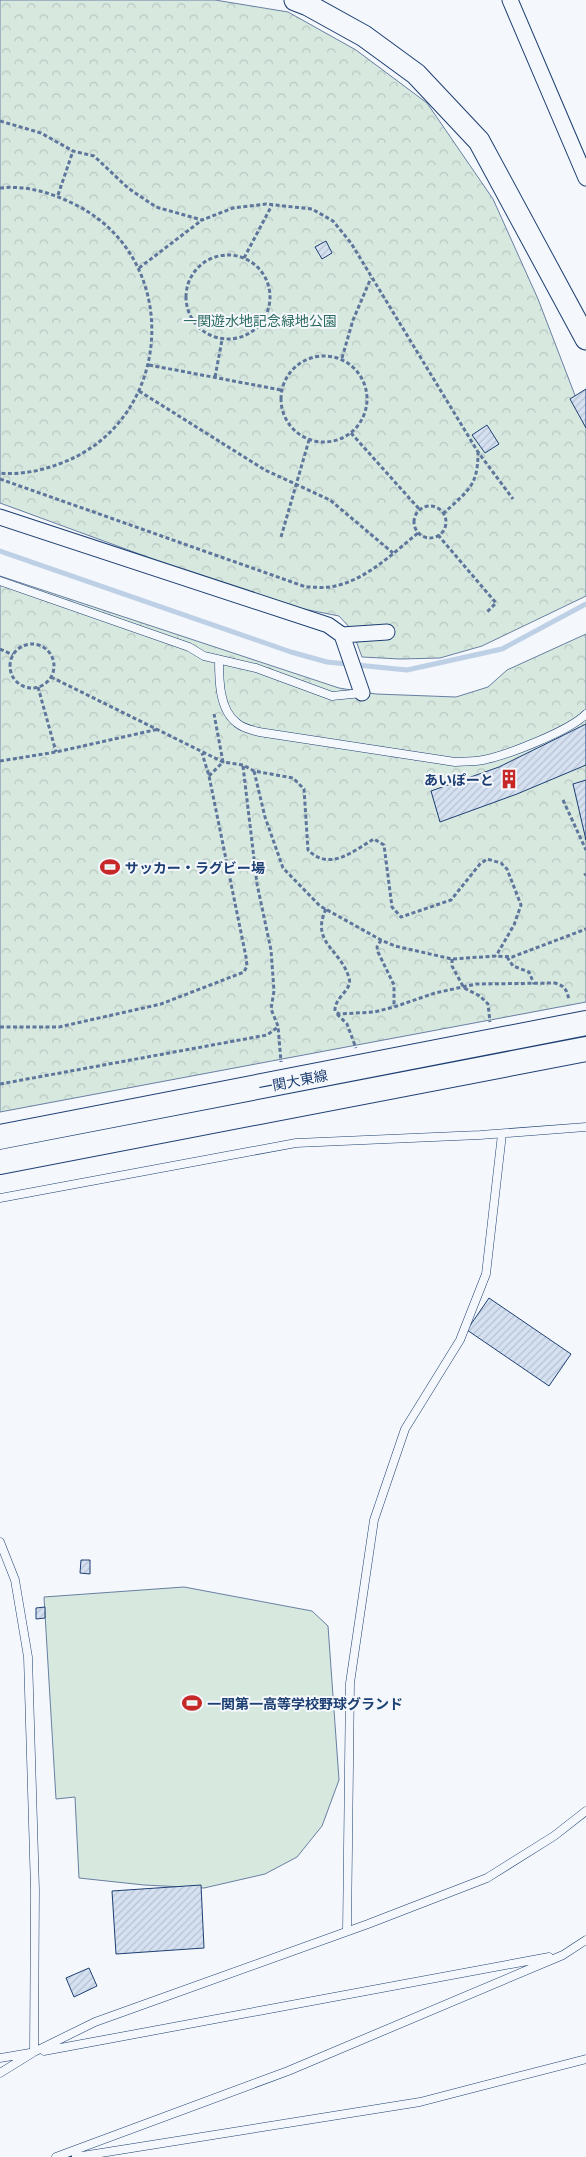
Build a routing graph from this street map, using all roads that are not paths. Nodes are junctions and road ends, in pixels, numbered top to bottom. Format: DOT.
graph roads {
  1 [pos="295,0"];
  2 [pos="510,0"];
  3 [pos="586,178"];
  4 [pos="586,339"];
  5 [pos="0,517"];
  6 [pos="0,581"];
  7 [pos="387,632"];
  8 [pos="342,635"];
  9 [pos="218,660"];
  10 [pos="362,693"];
  11 [pos="586,714"];
  12 [pos="586,1023"];
  13 [pos="586,1049"];
  14 [pos="586,1127"];
  15 [pos="502,1134"];
  16 [pos="0,1137"];
  17 [pos="0,1162"];
  18 [pos="0,1198"];
  19 [pos="0,1542"];
  20 [pos="586,1811"];
  21 [pos="347,1931"];
  22 [pos="586,1940"];
  23 [pos="563,1954"];
  24 [pos="34,2052"];
  25 [pos="0,2058"];
  26 [pos="586,2059"];
  27 [pos="0,2073"];
  28 [pos="56,2157"];
  29 [pos="76,2157"];
  1 -- 4 [label="street"];
  2 -- 3 [label="street"];
  5 -- 8 [label="street"];
  6 -- 9 [label="lane"];
  7 -- 8 [label="street"];
  8 -- 10 [label="street"];
  9 -- 10 [label="lane"];
  9 -- 11 [label="lane"];
  12 -- 16 [label="main road, 一関大東線"];
  13 -- 17 [label="main road, 一関大東線"];
  14 -- 15 [label="lane"];
  15 -- 18 [label="lane"];
  15 -- 21 [label="lane"];
  19 -- 24 [label="lane"];
  20 -- 21 [label="lane"];
  21 -- 24 [label="lane"];
  22 -- 23 [label="lane"];
  23 -- 24 [label="lane"];
  23 -- 28 [label="lane"];
  24 -- 25 [label="lane"];
  24 -- 27 [label="lane"];
  26 -- 29 [label="lane"];
}
